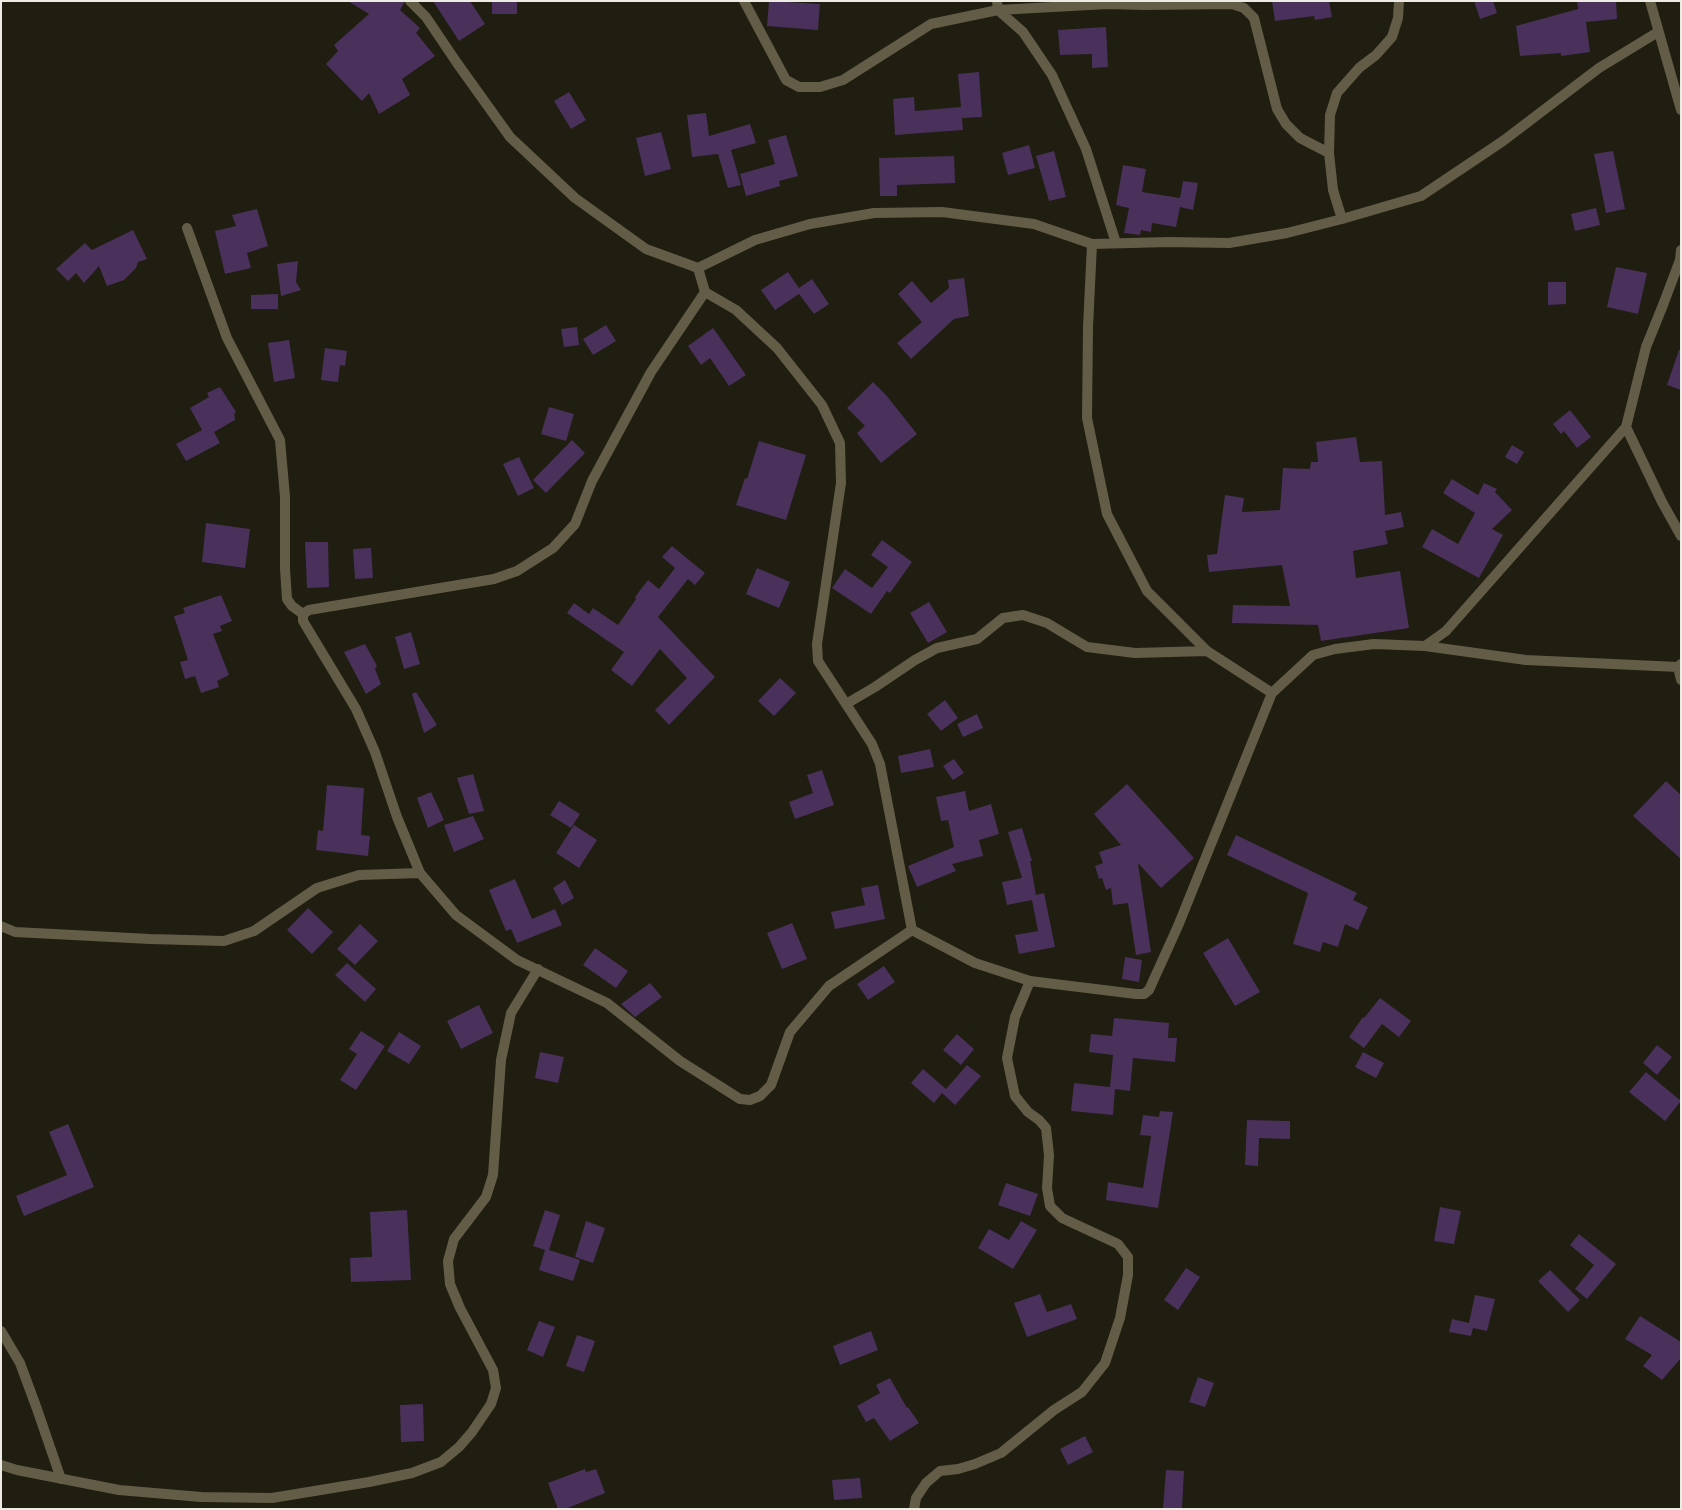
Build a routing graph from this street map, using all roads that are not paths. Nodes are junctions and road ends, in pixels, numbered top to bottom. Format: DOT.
graph roads {
  1 [pos="410,1"];
  2 [pos="744,1"];
  3 [pos="1399,1"];
  4 [pos="1650,1"];
  5 [pos="998,6"];
  6 [pos="1658,32"];
  7 [pos="1681,110"];
  8 [pos="1328,153"];
  9 [pos="1342,219"];
  10 [pos="187,228"];
  11 [pos="1116,243"];
  12 [pos="1092,244"];
  13 [pos="1681,250"];
  14 [pos="698,268"];
  15 [pos="706,292"];
  16 [pos="1626,427"];
  17 [pos="1681,536"];
  18 [pos="303,614"];
  19 [pos="1425,646"];
  20 [pos="1207,651"];
  21 [pos="1679,666"];
  22 [pos="1681,680"];
  23 [pos="1272,693"];
  24 [pos="846,704"];
  25 [pos="420,873"];
  26 [pos="1,926"];
  27 [pos="912,930"];
  28 [pos="538,969"];
  29 [pos="1030,981"];
  30 [pos="1,1331"];
  31 [pos="1,1465"];
  32 [pos="61,1479"];
  33 [pos="914,1509"];
  1 -- 14 [label="street"];
  2 -- 5 [label="street"];
  3 -- 8 [label="street"];
  4 -- 6 [label="street"];
  5 -- 8 [label="street"];
  5 -- 11 [label="street"];
  6 -- 7 [label="street"];
  6 -- 9 [label="street"];
  8 -- 9 [label="street"];
  9 -- 11 [label="street"];
  10 -- 18 [label="street"];
  11 -- 12 [label="street"];
  12 -- 14 [label="street"];
  12 -- 20 [label="street"];
  13 -- 16 [label="street"];
  14 -- 15 [label="street"];
  15 -- 18 [label="street"];
  15 -- 24 [label="street"];
  16 -- 17 [label="street"];
  16 -- 19 [label="street"];
  18 -- 25 [label="street"];
  19 -- 21 [label="street"];
  19 -- 23 [label="street"];
  20 -- 23 [label="street"];
  20 -- 24 [label="street"];
  21 -- 22 [label="street"];
  23 -- 29 [label="street"];
  24 -- 27 [label="street"];
  25 -- 26 [label="street"];
  25 -- 28 [label="street"];
  27 -- 28 [label="street"];
  27 -- 29 [label="street"];
  28 -- 32 [label="street"];
  29 -- 33 [label="street"];
  30 -- 32 [label="street"];
  31 -- 32 [label="street"];
}
